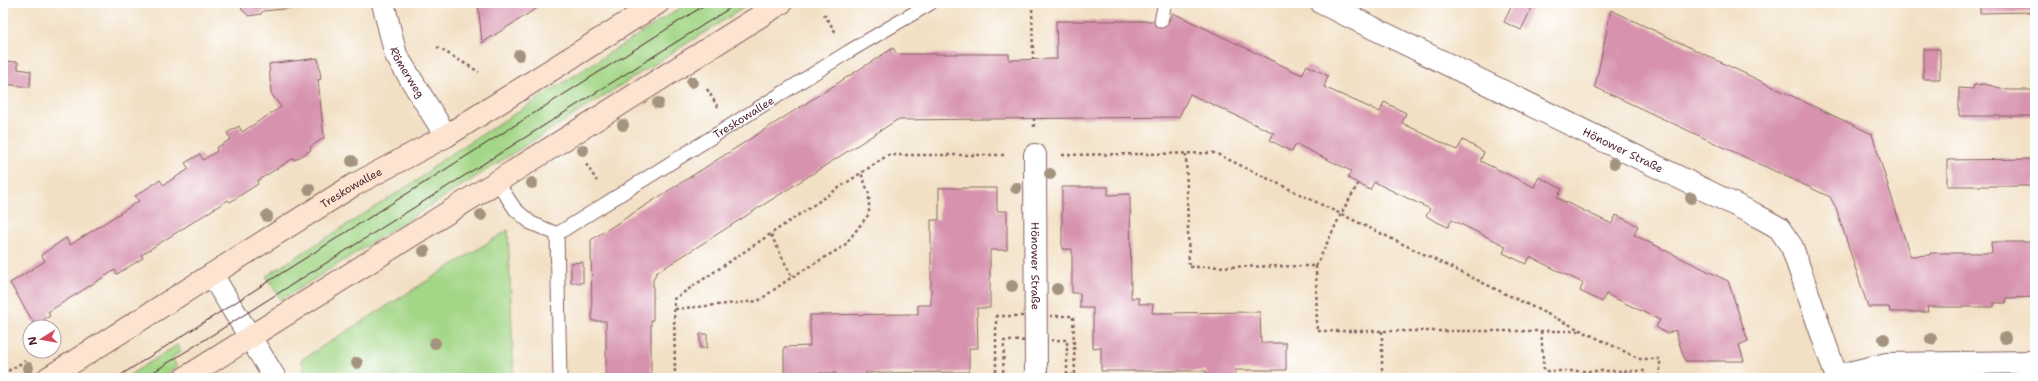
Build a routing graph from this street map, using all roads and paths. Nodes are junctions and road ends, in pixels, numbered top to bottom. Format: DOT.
graph roads {
  1 [pos="383,3"];
  2 [pos="658,3"];
  3 [pos="781,3"];
  4 [pos="931,3"];
  5 [pos="1032,3"];
  6 [pos="1166,3"];
  7 [pos="1322,3"];
  8 [pos="824,14"];
  9 [pos="1161,21"];
  10 [pos="832,26"];
  11 [pos="437,46"];
  12 [pos="1033,59"];
  13 [pos="479,72"];
  14 [pos="706,89"];
  15 [pos="714,100"];
  16 [pos="446,136"];
  17 [pos="1186,154"];
  18 [pos="1035,155"];
  19 [pos="586,164"];
  20 [pos="862,173"];
  21 [pos="594,177"];
  22 [pos="497,182"];
  23 [pos="1358,184"];
  24 [pos="1341,214"];
  25 [pos="557,234"];
  26 [pos="771,235"];
  27 [pos="1316,266"];
  28 [pos="212,275"];
  29 [pos="792,277"];
  30 [pos="675,309"];
  31 [pos="1008,316"];
  32 [pos="1061,316"];
  33 [pos="1382,331"];
  34 [pos="1541,331"];
  35 [pos="1582,331"];
  36 [pos="250,336"];
  37 [pos="1036,340"];
  38 [pos="27,359"];
  39 [pos="2035,362"];
  40 [pos="3,374"];
  41 [pos="1832,377"];
  42 [pos="48,378"];
  43 [pos="185,378"];
  44 [pos="275,378"];
  45 [pos="560,378"];
  46 [pos="675,378"];
  47 [pos="1036,378"];
  48 [pos="1382,378"];
  49 [pos="1645,378"];
  50 [pos="1660,378"];
  1 -- 16 [label="street, Römerweg"];
  2 -- 16 [label="main road, Treskowallee"];
  3 -- 22 [label="main road"];
  4 -- 25 [label="lane, Treskowallee"];
  5 -- 12 [label="path"];
  6 -- 9 [label="lane"];
  7 -- 41 [label="street, Hönower Straße"];
  8 -- 10 [label="path"];
  11 -- 13 [label="path"];
  14 -- 15 [label="path"];
  16 -- 28 [label="main road, Treskowallee"];
  17 -- 18 [label="path"];
  17 -- 24 [label="path"];
  17 -- 27 [label="path"];
  18 -- 20 [label="path"];
  18 -- 37 [label="street, Hönower Straße"];
  19 -- 21 [label="path"];
  20 -- 26 [label="path"];
  20 -- 29 [label="path"];
  22 -- 25 [label="lane"];
  22 -- 36 [label="main road"];
  23 -- 24 [label="path"];
  24 -- 27 [label="path"];
  24 -- 35 [label="path"];
  25 -- 45 [label="lane"];
  26 -- 29 [label="path"];
  26 -- 30 [label="path"];
  27 -- 33 [label="path"];
  28 -- 36 [label="street"];
  28 -- 42 [label="main road, Treskowallee"];
  29 -- 30 [label="path"];
  30 -- 46 [label="path"];
  31 -- 37 [label="path"];
  32 -- 37 [label="path"];
  33 -- 34 [label="path"];
  33 -- 48 [label="path"];
  34 -- 35 [label="path"];
  34 -- 49 [label="path"];
  35 -- 50 [label="path"];
  36 -- 43 [label="main road"];
  36 -- 44 [label="street"];
  37 -- 47 [label="street, Hönower Straße"];
  38 -- 40 [label="path"];
  39 -- 41 [label="street"];
}
